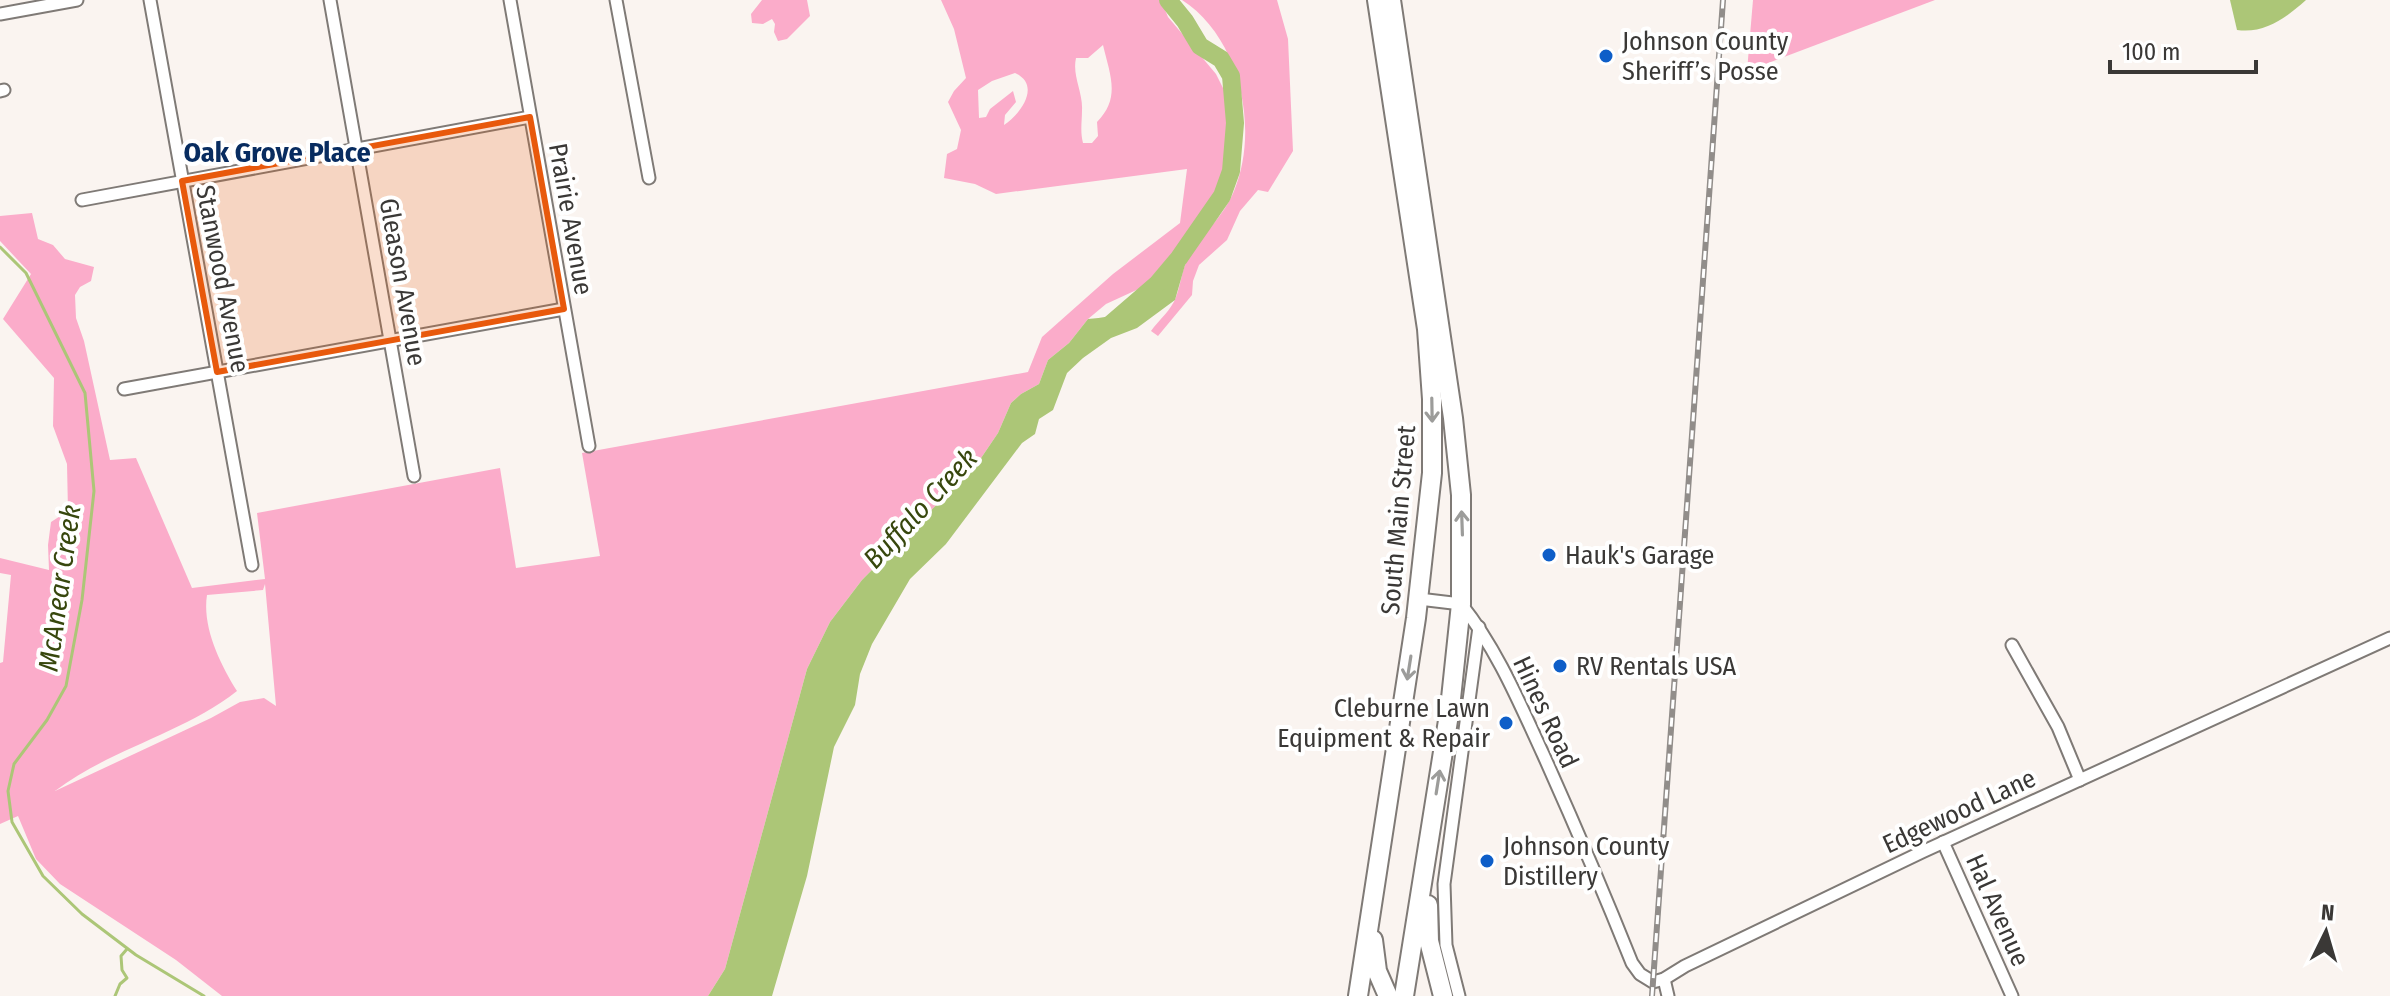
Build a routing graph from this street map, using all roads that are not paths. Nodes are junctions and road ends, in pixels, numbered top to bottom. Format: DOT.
graph roads {
  1 [pos="77,0"];
  2 [pos="150,0"];
  3 [pos="330,0"];
  4 [pos="510,0"];
  5 [pos="616,0"];
  6 [pos="1377,0"];
  7 [pos="1391,0"];
  8 [pos="0,14"];
  9 [pos="530,117"];
  10 [pos="358,151"];
  11 [pos="1408,164"];
  12 [pos="649,178"];
  13 [pos="182,181"];
  14 [pos="82,200"];
  15 [pos="564,309"];
  16 [pos="391,341"];
  17 [pos="217,372"];
  18 [pos="124,389"];
  19 [pos="589,446"];
  20 [pos="414,476"];
  21 [pos="252,565"];
  22 [pos="1419,599"];
  23 [pos="1461,604"];
  24 [pos="1479,626"];
  25 [pos="2390,638"];
  26 [pos="2012,645"];
  27 [pos="2080,780"];
  28 [pos="1943,842"];
  29 [pos="1426,859"];
  30 [pos="1370,922"];
  31 [pos="1664,979"];
  32 [pos="1358,996"];
  33 [pos="1388,996"];
  34 [pos="1404,996"];
  35 [pos="1443,996"];
  36 [pos="1459,996"];
  37 [pos="1668,996"];
  38 [pos="2012,996"];
  1 -- 8 [label="street"];
  2 -- 13 [label="street, Stanwood Avenue"];
  3 -- 10 [label="street, Gleason Avenue"];
  4 -- 9 [label="street, Prairie Avenue"];
  5 -- 12 [label="street"];
  6 -- 11 [label="main road, South Main Street"];
  7 -- 11 [label="main road, South Main Street"];
  9 -- 10 [label="street"];
  9 -- 15 [label="street, Prairie Avenue"];
  10 -- 13 [label="street"];
  10 -- 16 [label="street, Gleason Avenue"];
  11 -- 22 [label="main road, South Main Street, one-way"];
  23 -- 11 [label="main road, South Main Street, one-way"];
  13 -- 14 [label="street"];
  13 -- 17 [label="street, Stanwood Avenue"];
  15 -- 16 [label="street"];
  15 -- 19 [label="street, Prairie Avenue"];
  16 -- 17 [label="street"];
  16 -- 20 [label="street, Gleason Avenue"];
  17 -- 18 [label="street"];
  17 -- 21 [label="street, Stanwood Avenue"];
  22 -- 23 [label="street"];
  22 -- 30 [label="main road, South Main Street, one-way"];
  23 -- 24 [label="street, Hines Road"];
  29 -- 23 [label="main road, South Main Street, one-way"];
  24 -- 31 [label="street, Hines Road"];
  24 -- 36 [label="street"];
  25 -- 27 [label="street, Edgewood Lane"];
  26 -- 27 [label="street"];
  27 -- 28 [label="street, Edgewood Lane"];
  28 -- 31 [label="street, Edgewood Lane"];
  28 -- 38 [label="street, Hal Avenue"];
  29 -- 34 [label="main road, South Main Street"];
  29 -- 35 [label="main road"];
  30 -- 32 [label="main road, South Main Street"];
  30 -- 33 [label="main road"];
  31 -- 37 [label="street"];
}
